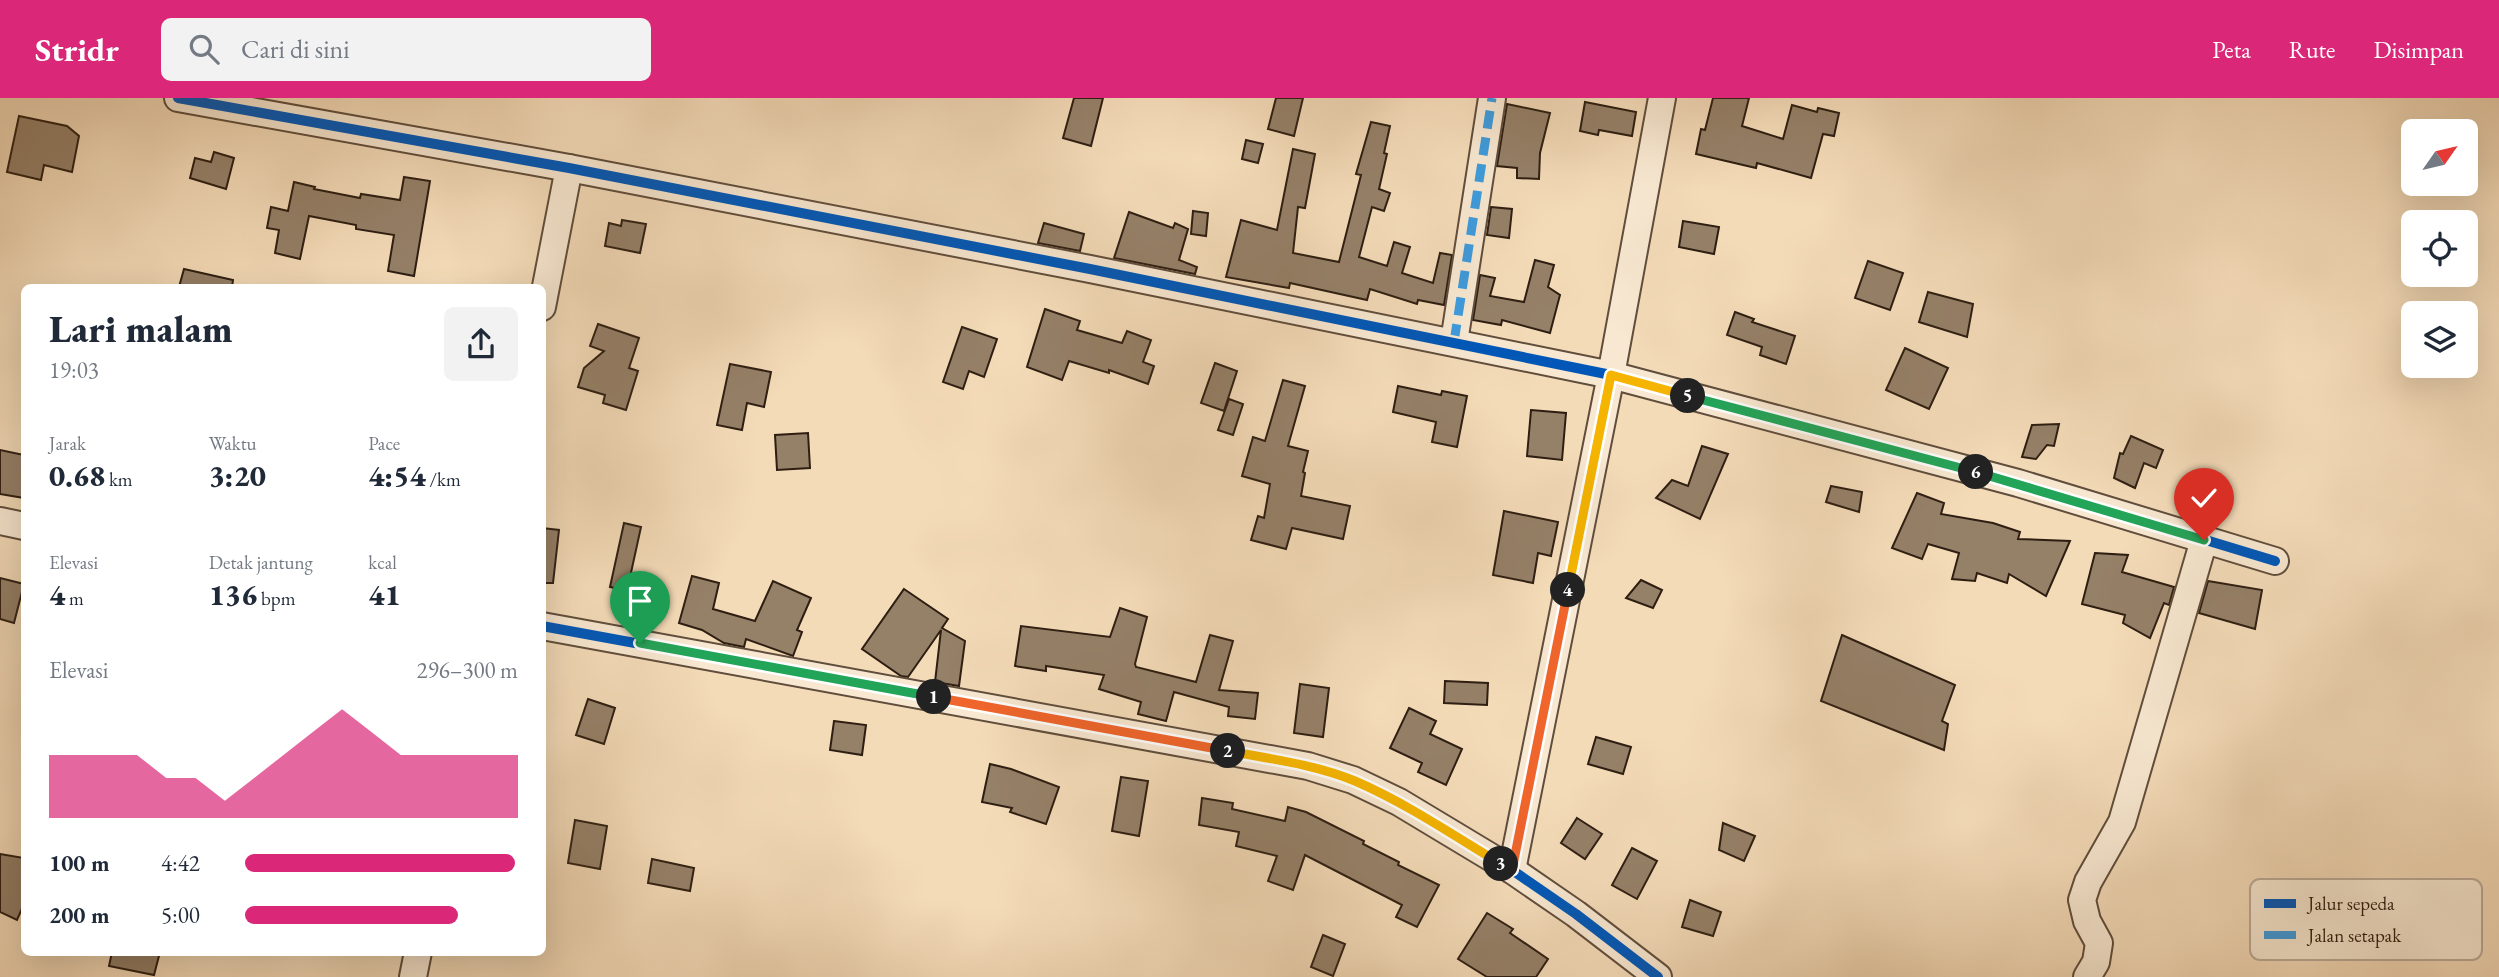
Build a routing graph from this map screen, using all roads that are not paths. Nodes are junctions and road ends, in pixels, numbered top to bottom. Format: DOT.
graph roads {
  1 [pos="178,98"];
  2 [pos="1492,98"];
  3 [pos="1662,98"];
  4 [pos="569,168"];
  5 [pos="546,286"];
  6 [pos="1454,342"];
  7 [pos="1611,375"];
  8 [pos="0,521"];
  9 [pos="21,525"];
  10 [pos="2204,540"];
  11 [pos="2274,561"];
  12 [pos="546,626"];
  13 [pos="1512,870"];
  14 [pos="417,956"];
  15 [pos="413,977"];
  16 [pos="1658,977"];
  17 [pos="2087,977"];
  1 -- 4 [label="street"];
  2 -- 6 [label="street"];
  3 -- 7 [label="street"];
  4 -- 5 [label="street"];
  4 -- 6 [label="street"];
  6 -- 7 [label="street"];
  7 -- 10 [label="street"];
  7 -- 13 [label="street"];
  8 -- 9 [label="street"];
  10 -- 11 [label="street"];
  10 -- 17 [label="street"];
  12 -- 13 [label="street"];
  13 -- 16 [label="street"];
  14 -- 15 [label="street"];
}
